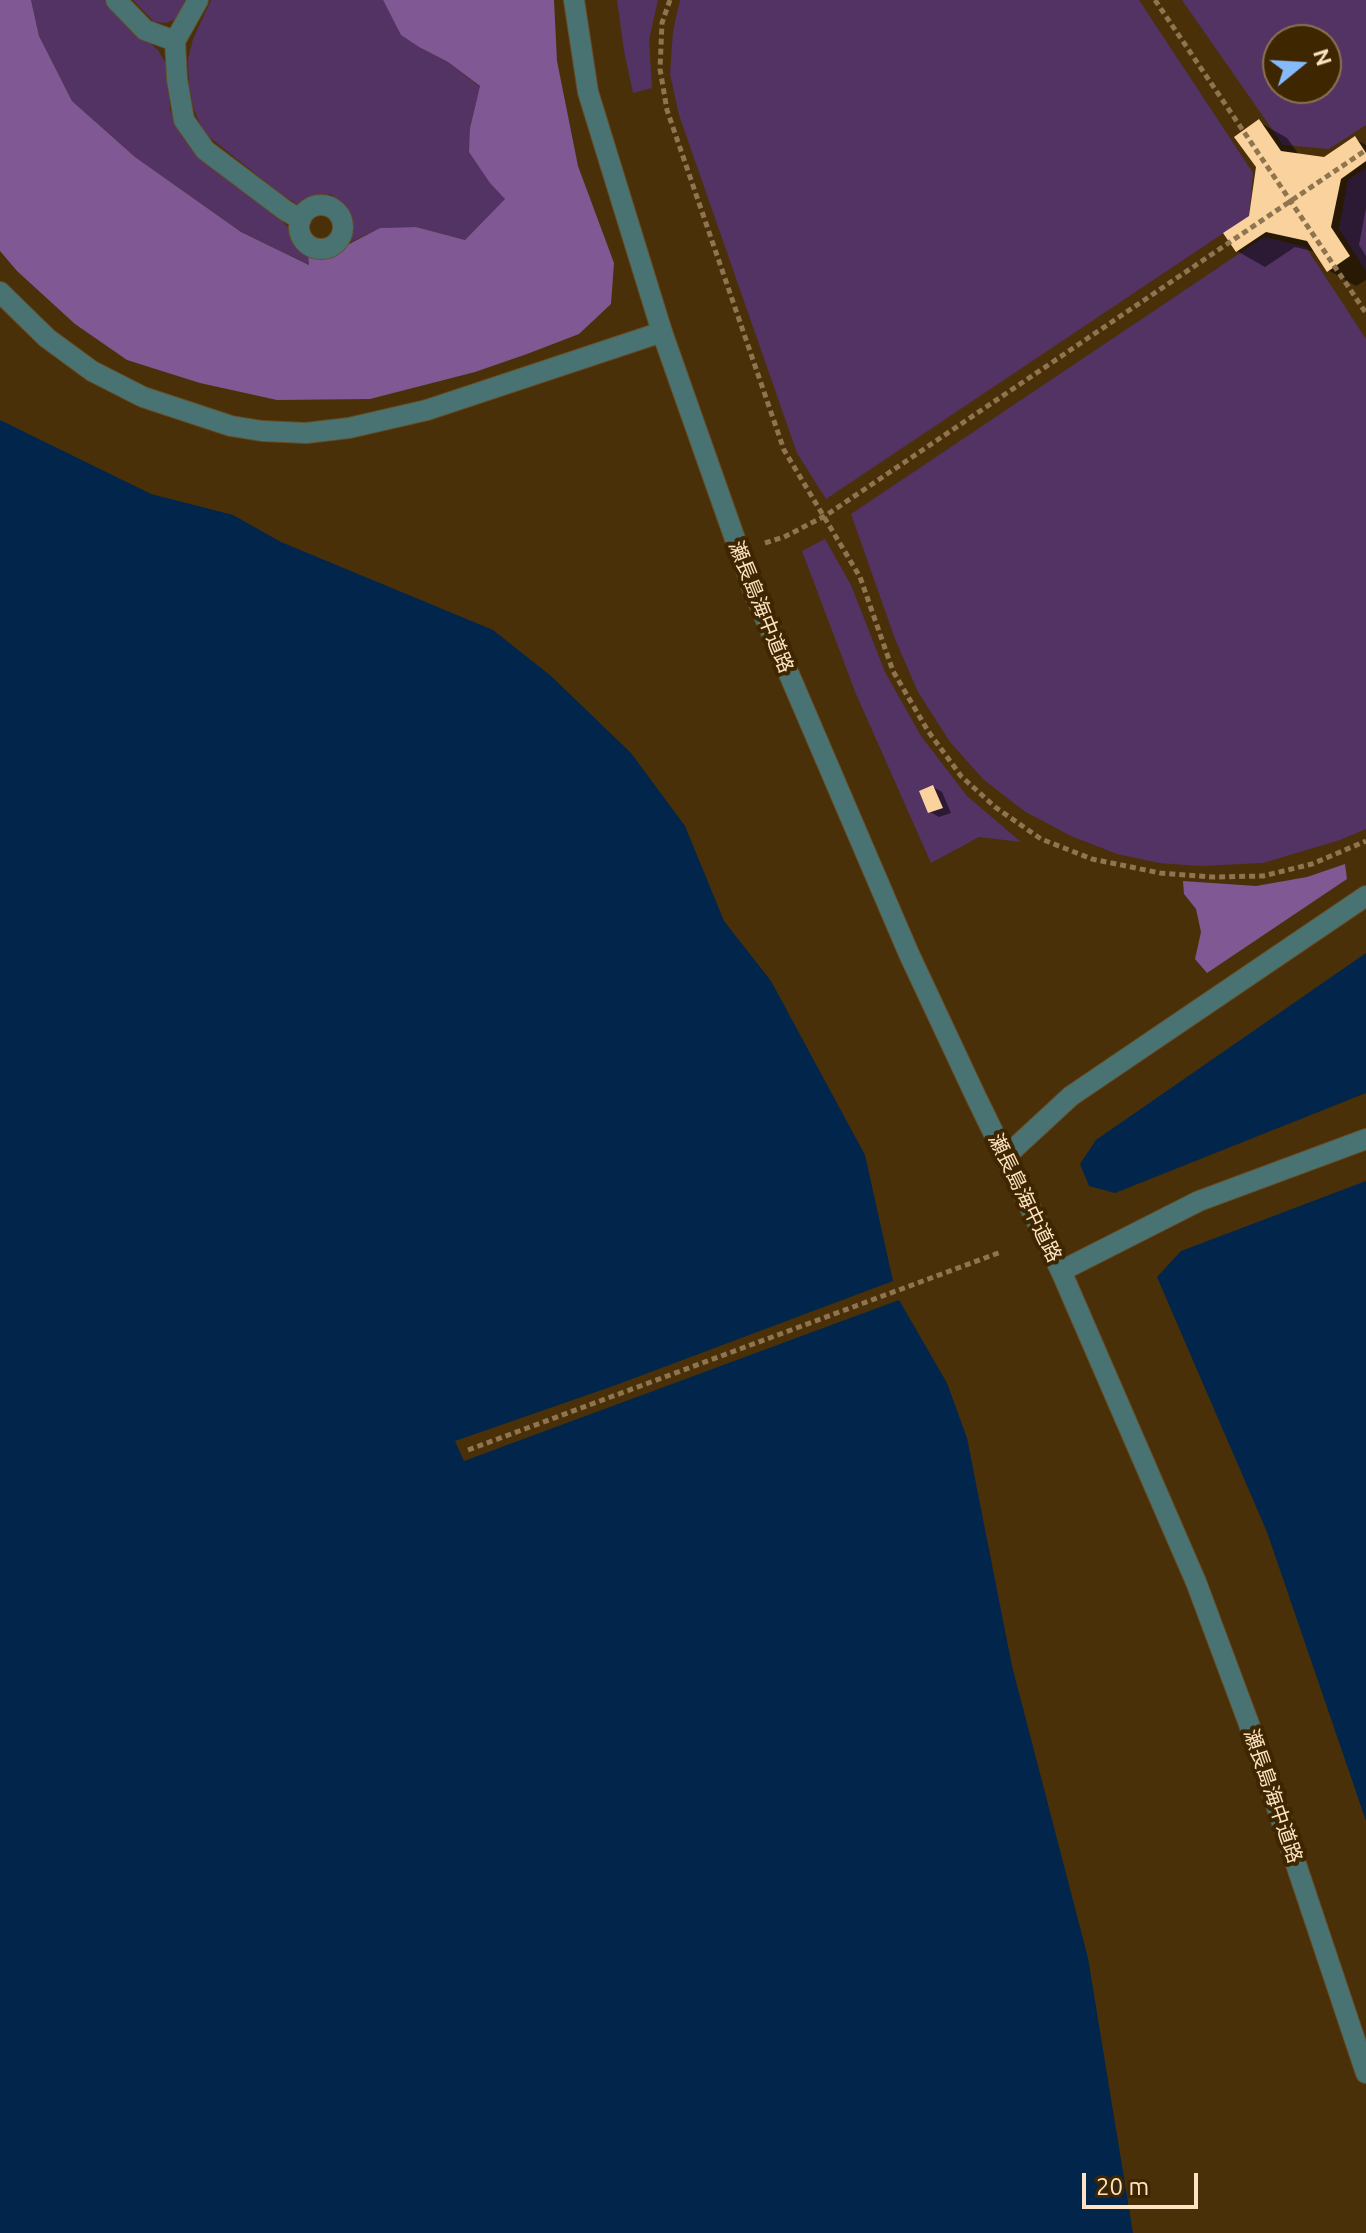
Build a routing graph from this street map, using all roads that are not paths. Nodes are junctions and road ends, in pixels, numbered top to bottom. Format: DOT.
graph roads {
  1 [pos="116,0"];
  2 [pos="198,0"];
  3 [pos="574,0"];
  4 [pos="175,41"];
  5 [pos="301,219"];
  6 [pos="0,292"];
  7 [pos="662,332"];
  8 [pos="1366,896"];
  9 [pos="1366,1139"];
  10 [pos="1005,1157"];
  11 [pos="1061,1271"];
  12 [pos="1366,2073"];
  1 -- 4 [label="street"];
  2 -- 4 [label="street"];
  3 -- 7 [label="street, 瀬長島海中道路"];
  4 -- 5 [label="street"];
  6 -- 7 [label="street"];
  7 -- 10 [label="street, 瀬長島海中道路"];
  8 -- 10 [label="street"];
  9 -- 11 [label="street"];
  10 -- 11 [label="street, 瀬長島海中道路"];
  11 -- 12 [label="street, 瀬長島海中道路"];
}
